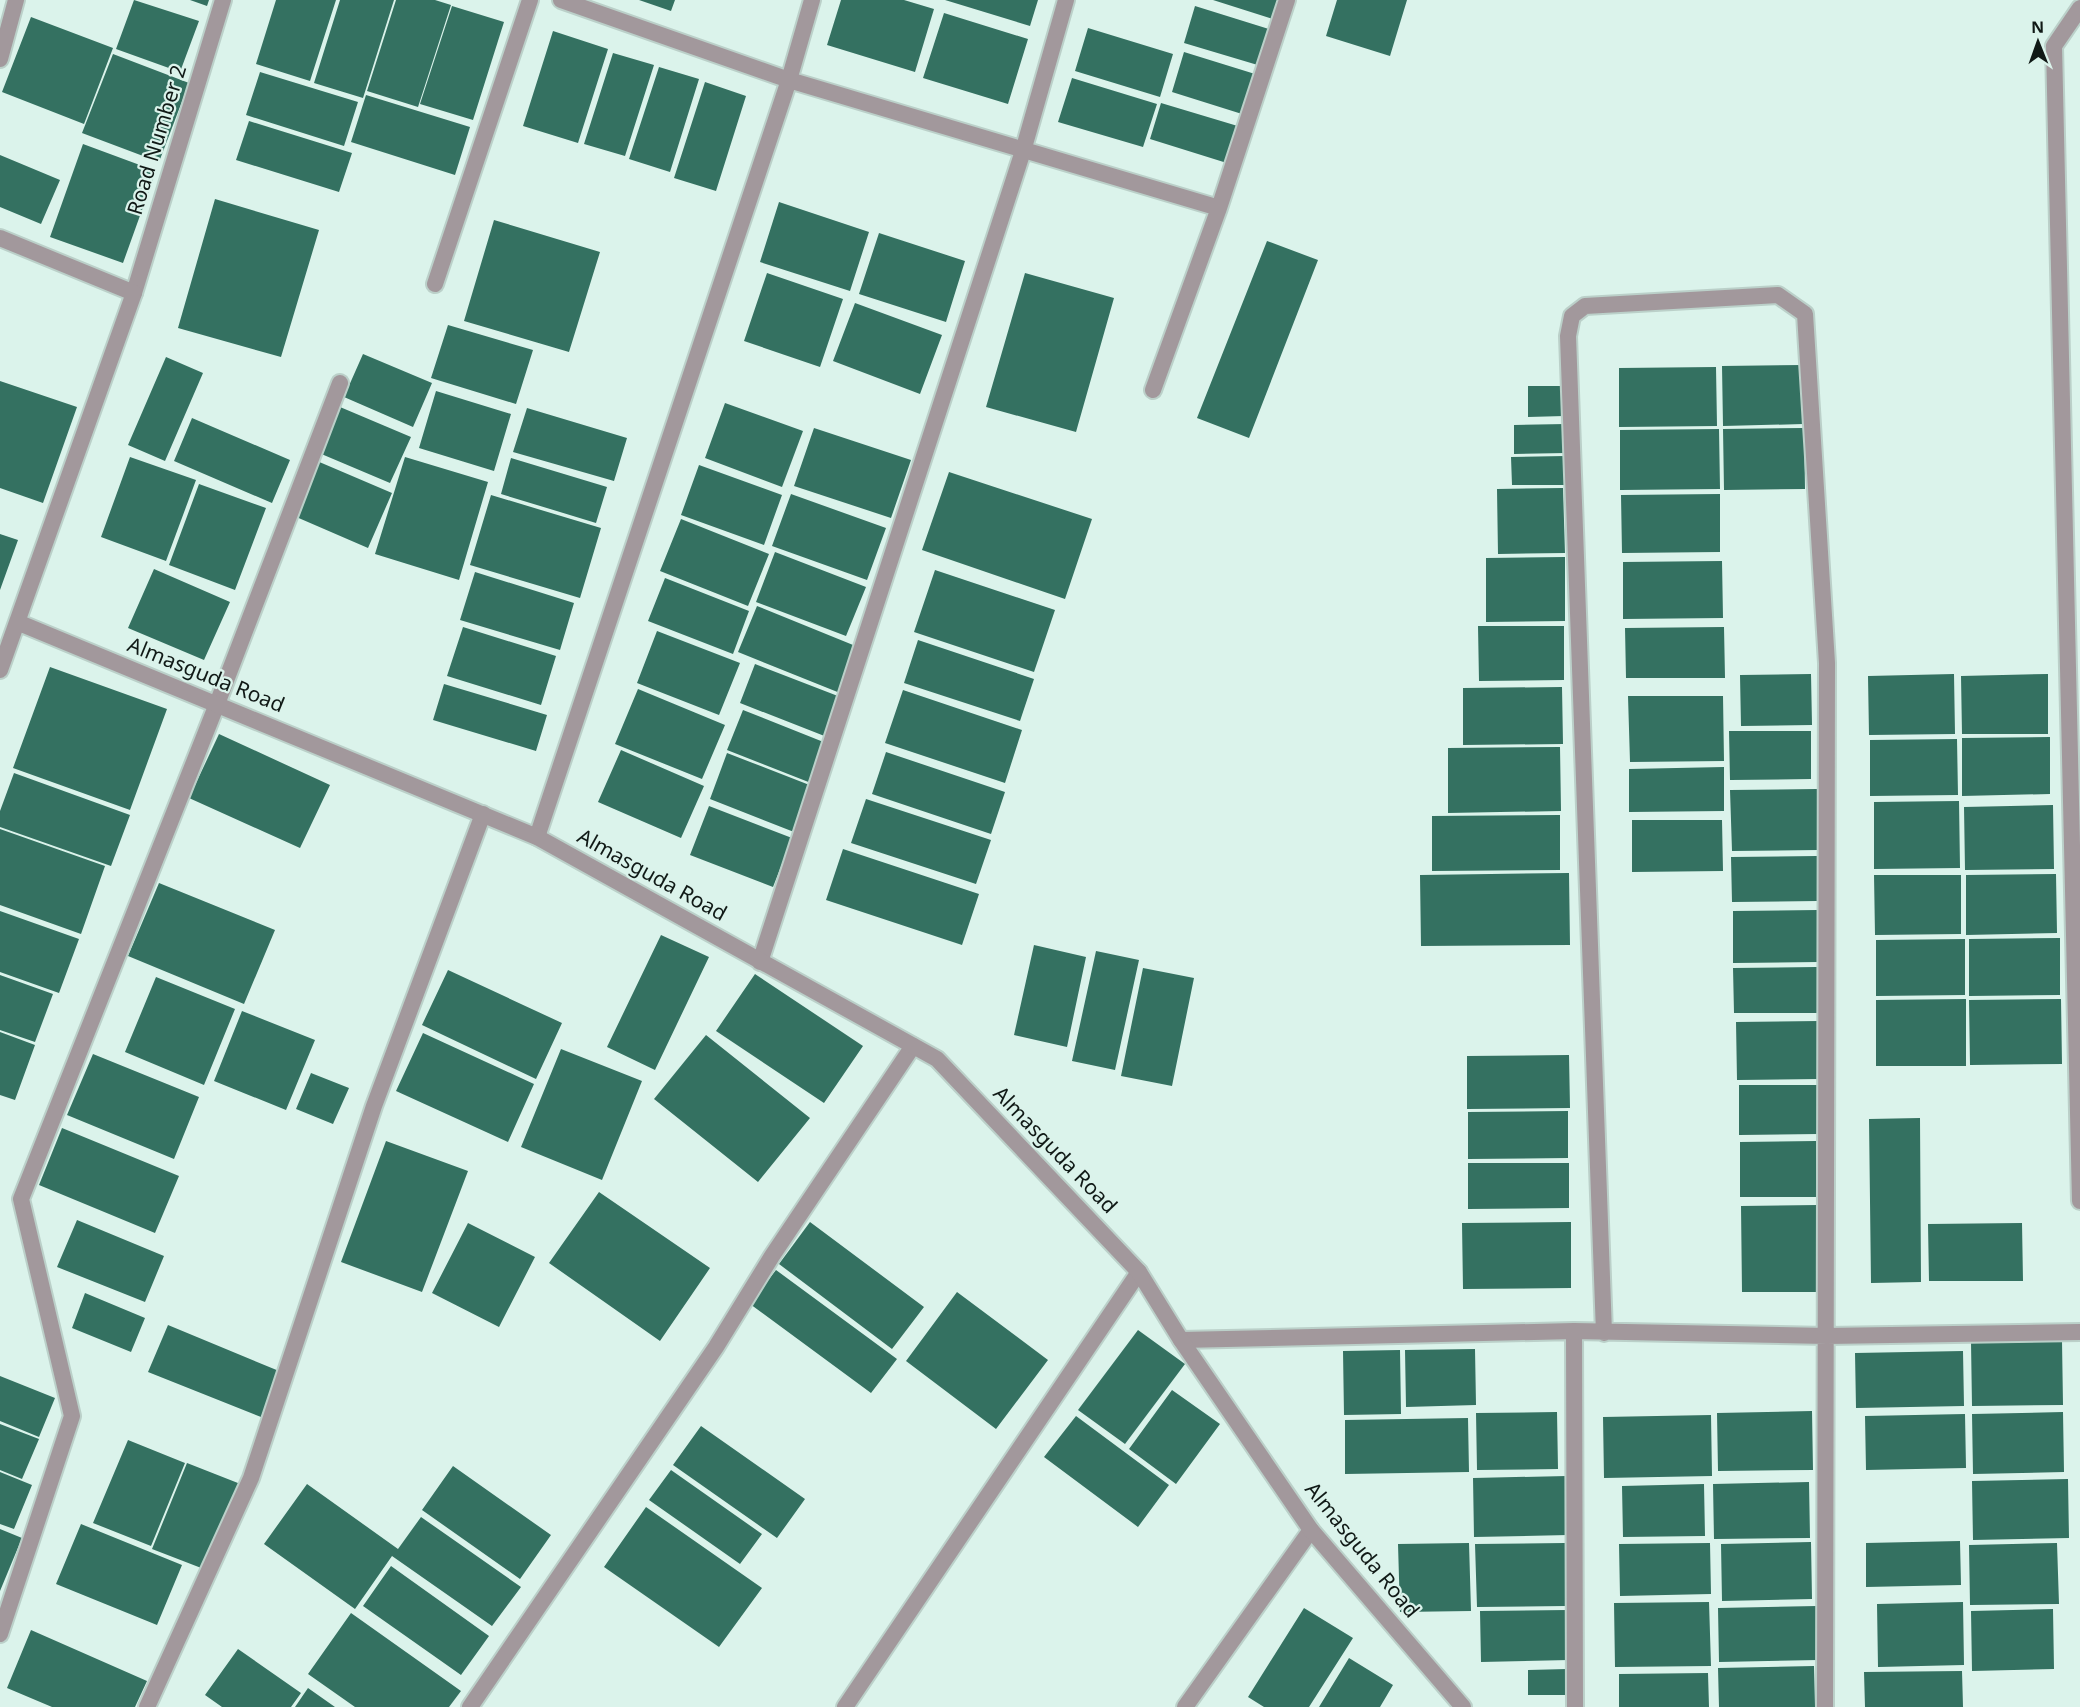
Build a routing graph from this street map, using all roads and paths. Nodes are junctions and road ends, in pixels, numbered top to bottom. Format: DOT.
graph roads {
  1 [pos="16,0"];
  2 [pos="223,0"];
  3 [pos="530,0"];
  4 [pos="561,0"];
  5 [pos="812,0"];
  6 [pos="1066,0"];
  7 [pos="1287,0"];
  8 [pos="2080,8"];
  9 [pos="0,59"];
  10 [pos="789,80"];
  11 [pos="1023,151"];
  12 [pos="1219,208"];
  13 [pos="0,238"];
  14 [pos="435,284"];
  15 [pos="134,293"];
  16 [pos="340,383"];
  17 [pos="1154,390"];
  18 [pos="17,622"];
  19 [pos="0,670"];
  20 [pos="217,704"];
  21 [pos="483,814"];
  22 [pos="537,837"];
  23 [pos="760,962"];
  24 [pos="913,1046"];
  25 [pos="2080,1201"];
  26 [pos="1139,1272"];
  27 [pos="1574,1331"];
  28 [pos="2080,1332"];
  29 [pos="1604,1333"];
  30 [pos="1827,1336"];
  31 [pos="1181,1340"];
  32 [pos="1311,1530"];
  33 [pos="0,1634"];
  34 [pos="147,1707"];
  35 [pos="470,1707"];
  36 [pos="845,1707"];
  37 [pos="1185,1707"];
  38 [pos="1463,1707"];
  39 [pos="1575,1707"];
  40 [pos="1825,1707"];
  1 -- 9 [label="street"];
  2 -- 15 [label="street, Road Number 2"];
  3 -- 14 [label="street"];
  4 -- 10 [label="street"];
  5 -- 10 [label="street"];
  6 -- 11 [label="street"];
  7 -- 12 [label="street"];
  8 -- 25 [label="street"];
  10 -- 11 [label="street"];
  10 -- 22 [label="street"];
  11 -- 12 [label="street"];
  11 -- 23 [label="street"];
  12 -- 17 [label="street"];
  13 -- 15 [label="street"];
  15 -- 18 [label="street"];
  16 -- 20 [label="street"];
  18 -- 19 [label="street"];
  18 -- 20 [label="street, Almasguda Road"];
  20 -- 21 [label="street, Almasguda Road"];
  20 -- 33 [label="street"];
  21 -- 22 [label="street, Almasguda Road"];
  21 -- 34 [label="street"];
  22 -- 23 [label="street, Almasguda Road"];
  23 -- 24 [label="street, Almasguda Road"];
  24 -- 26 [label="street, Almasguda Road"];
  24 -- 35 [label="street"];
  26 -- 31 [label="street, Almasguda Road"];
  26 -- 36 [label="street"];
  27 -- 29 [label="street"];
  27 -- 31 [label="street"];
  27 -- 39 [label="street"];
  28 -- 30 [label="street"];
  29 -- 30 [label="street"];
  29 -- 30 [label="street"];
  30 -- 40 [label="street"];
  31 -- 32 [label="street, Almasguda Road"];
  32 -- 37 [label="street"];
  32 -- 38 [label="street, Almasguda Road"];
}
